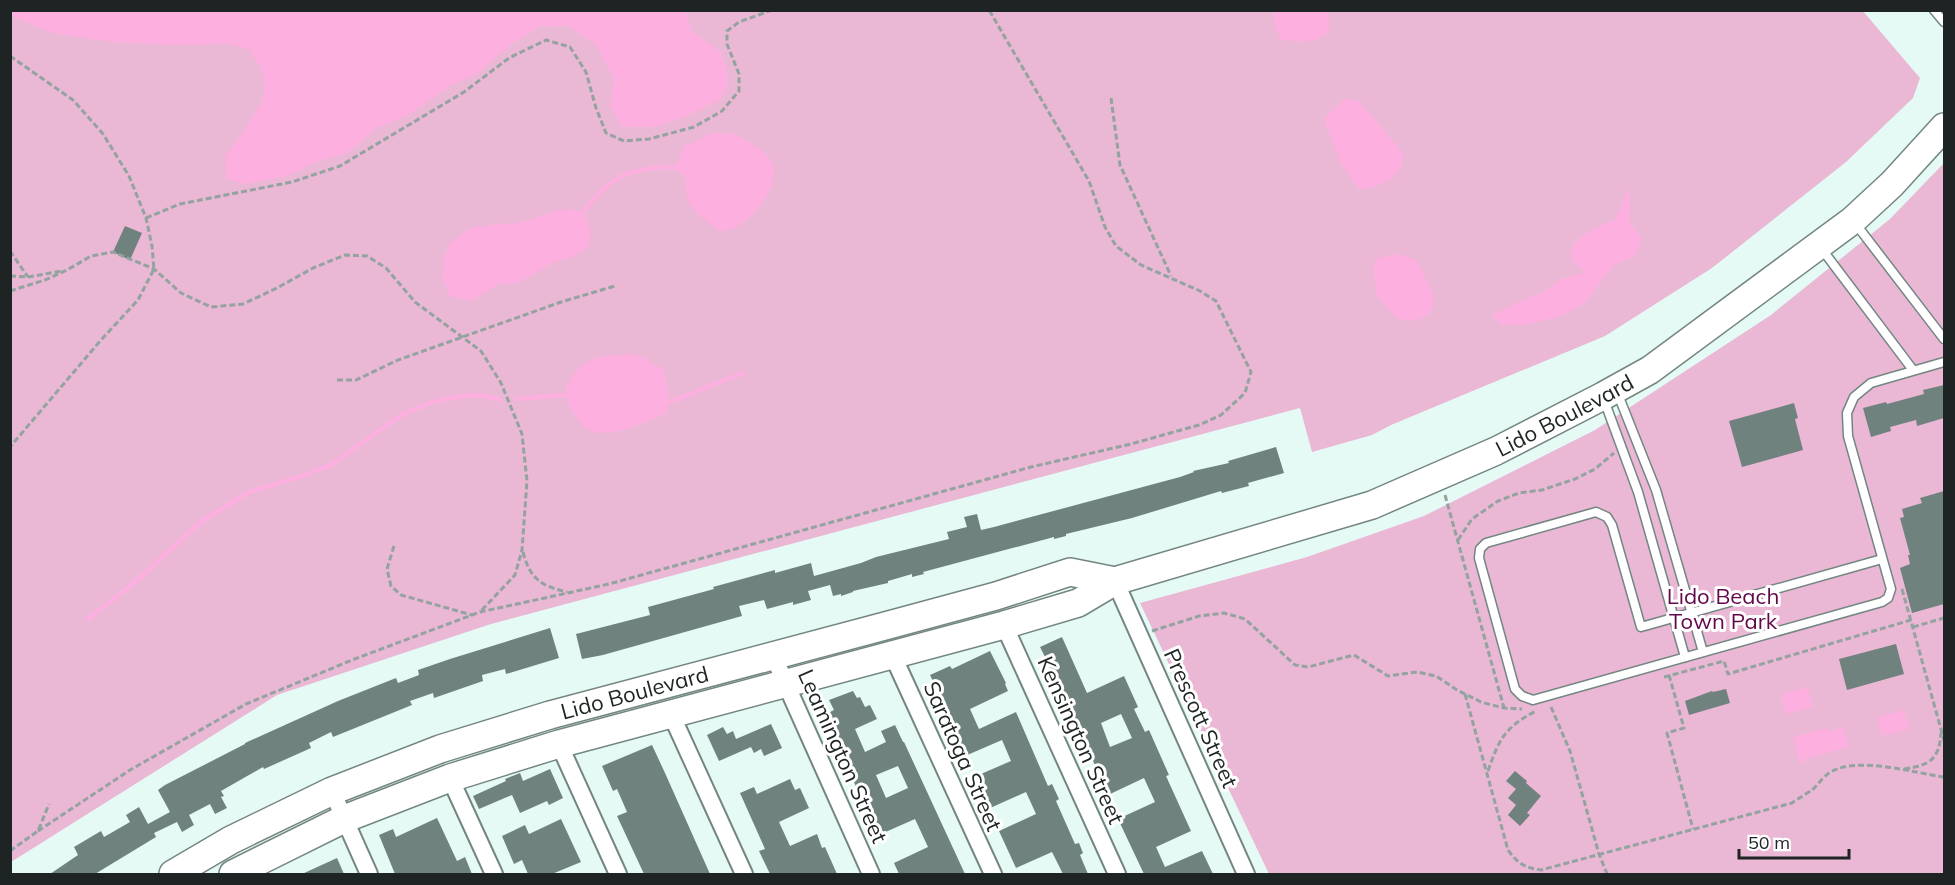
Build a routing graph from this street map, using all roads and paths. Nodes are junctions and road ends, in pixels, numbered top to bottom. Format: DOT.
graph roads {
  1 [pos="772,10"];
  2 [pos="989,10"];
  3 [pos="1934,10"];
  4 [pos="1944,22"];
  5 [pos="10,56"];
  6 [pos="1111,98"];
  7 [pos="1944,127"];
  8 [pos="146,218"];
  9 [pos="1853,220"];
  10 [pos="1818,245"];
  11 [pos="10,251"];
  12 [pos="154,269"];
  13 [pos="67,270"];
  14 [pos="10,276"];
  15 [pos="28,277"];
  16 [pos="1172,278"];
  17 [pos="615,286"];
  18 [pos="10,291"];
  19 [pos="463,337"];
  20 [pos="1944,339"];
  21 [pos="1944,362"];
  22 [pos="1913,370"];
  23 [pos="337,380"];
  24 [pos="1609,392"];
  25 [pos="10,447"];
  26 [pos="1621,447"];
  27 [pos="1440,475"];
  28 [pos="1458,540"];
  29 [pos="394,546"];
  30 [pos="522,550"];
  31 [pos="1882,559"];
  32 [pos="1115,580"];
  33 [pos="1901,586"];
  34 [pos="568,592"];
  35 [pos="480,612"];
  36 [pos="1692,612"];
  37 [pos="472,615"];
  38 [pos="1674,617"];
  39 [pos="1944,618"];
  40 [pos="1911,620"];
  41 [pos="1004,625"];
  42 [pos="1913,627"];
  43 [pos="1139,634"];
  44 [pos="1703,652"];
  45 [pos="773,656"];
  46 [pos="893,656"];
  47 [pos="1685,657"];
  48 [pos="1669,675"];
  49 [pos="1658,678"];
  50 [pos="786,683"];
  51 [pos="1466,694"];
  52 [pos="1504,708"];
  53 [pos="1537,711"];
  54 [pos="671,714"];
  55 [pos="1941,728"];
  56 [pos="1944,741"];
  57 [pos="559,744"];
  58 [pos="1899,770"];
  59 [pos="1487,773"];
  60 [pos="1944,777"];
  61 [pos="450,778"];
  62 [pos="332,791"];
  63 [pos="50,804"];
  64 [pos="344,819"];
  65 [pos="1693,829"];
  66 [pos="38,831"];
  67 [pos="10,851"];
  68 [pos="1599,854"];
  69 [pos="243,872"];
  70 [pos="173,874"];
  71 [pos="369,874"];
  72 [pos="494,874"];
  73 [pos="618,874"];
  74 [pos="744,874"];
  75 [pos="871,874"];
  76 [pos="993,874"];
  77 [pos="1117,874"];
  78 [pos="1246,874"];
  79 [pos="1607,874"];
  1 -- 8 [label="path"];
  2 -- 16 [label="path"];
  3 -- 4 [label="lane"];
  5 -- 8 [label="path"];
  6 -- 16 [label="path"];
  7 -- 9 [label="highway, Lido Boulevard"];
  8 -- 12 [label="path"];
  9 -- 10 [label="highway, Lido Boulevard"];
  9 -- 20 [label="lane"];
  10 -- 22 [label="lane"];
  10 -- 24 [label="highway, Lido Boulevard"];
  11 -- 15 [label="path"];
  12 -- 13 [label="path"];
  12 -- 19 [label="path"];
  12 -- 25 [label="path"];
  13 -- 15 [label="path"];
  13 -- 18 [label="path"];
  14 -- 15 [label="path"];
  16 -- 34 [label="path"];
  17 -- 19 [label="path"];
  19 -- 23 [label="path"];
  19 -- 30 [label="path"];
  21 -- 22 [label="lane"];
  22 -- 31 [label="lane"];
  24 -- 26 [label="lane"];
  24 -- 27 [label="highway, Lido Boulevard"];
  24 -- 36 [label="lane"];
  26 -- 28 [label="path"];
  26 -- 38 [label="lane"];
  27 -- 28 [label="path"];
  27 -- 32 [label="highway, Lido Boulevard"];
  28 -- 52 [label="path"];
  29 -- 37 [label="path"];
  30 -- 34 [label="path"];
  30 -- 35 [label="path"];
  31 -- 36 [label="lane"];
  31 -- 44 [label="lane"];
  32 -- 41 [label="highway, Lido Boulevard"];
  32 -- 43 [label="street, Prescott Street"];
  32 -- 45 [label="highway, Lido Boulevard"];
  33 -- 40 [label="path"];
  34 -- 35 [label="path"];
  35 -- 37 [label="path"];
  36 -- 38 [label="lane"];
  36 -- 44 [label="lane"];
  37 -- 66 [label="path"];
  38 -- 47 [label="lane"];
  38 -- 47 [label="lane"];
  39 -- 42 [label="path"];
  40 -- 42 [label="path"];
  40 -- 48 [label="path"];
  41 -- 46 [label="highway, Lido Boulevard"];
  41 -- 77 [label="street, Kensington Street"];
  42 -- 55 [label="path"];
  43 -- 51 [label="path"];
  43 -- 78 [label="street, Prescott Street"];
  44 -- 47 [label="lane"];
  45 -- 50 [label="street, Leamington Street"];
  45 -- 62 [label="highway, Lido Boulevard"];
  46 -- 50 [label="highway, Lido Boulevard"];
  46 -- 76 [label="street, Saratoga Street"];
  48 -- 49 [label="path"];
  48 -- 65 [label="path"];
  50 -- 54 [label="highway, Lido Boulevard"];
  50 -- 75 [label="street, Leamington Street"];
  51 -- 52 [label="path"];
  51 -- 59 [label="path"];
  52 -- 53 [label="path"];
  53 -- 59 [label="path"];
  53 -- 68 [label="path"];
  54 -- 57 [label="highway, Lido Boulevard"];
  54 -- 74 [label="street"];
  55 -- 56 [label="path"];
  55 -- 58 [label="path"];
  57 -- 61 [label="highway, Lido Boulevard"];
  57 -- 73 [label="street"];
  58 -- 60 [label="path"];
  58 -- 65 [label="path"];
  59 -- 68 [label="path"];
  61 -- 64 [label="highway, Lido Boulevard"];
  61 -- 72 [label="street"];
  62 -- 64 [label="street"];
  62 -- 70 [label="highway, Lido Boulevard"];
  63 -- 66 [label="path"];
  64 -- 69 [label="highway, Lido Boulevard"];
  64 -- 71 [label="street"];
  65 -- 68 [label="path"];
  66 -- 67 [label="path"];
  68 -- 79 [label="path"];
}
